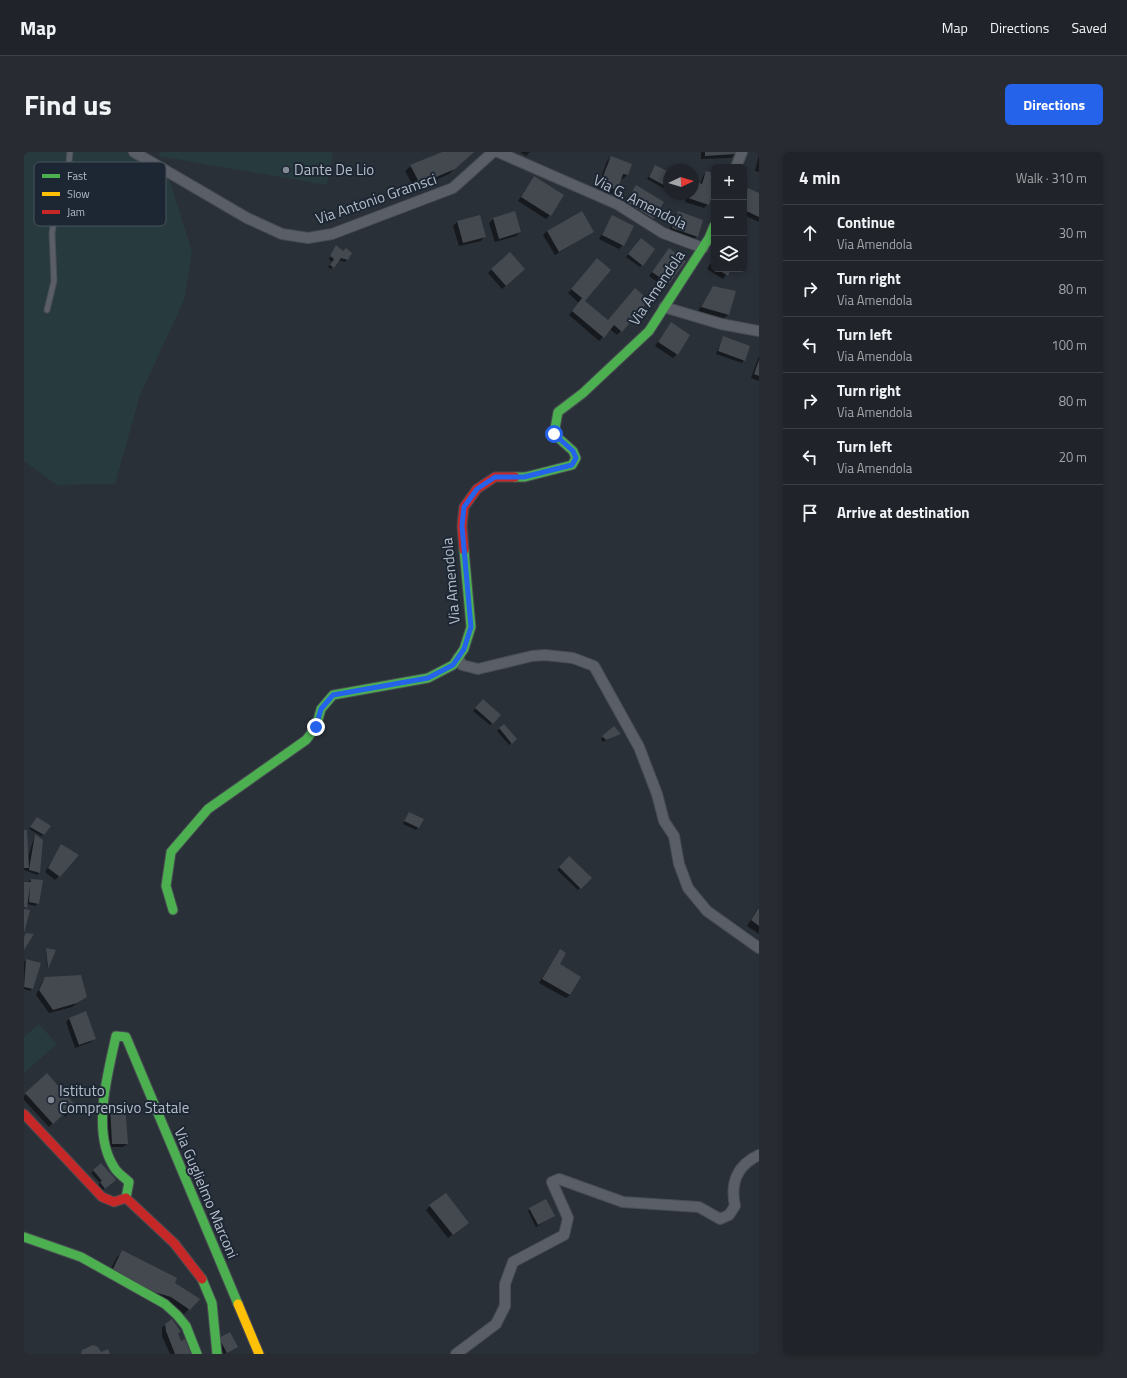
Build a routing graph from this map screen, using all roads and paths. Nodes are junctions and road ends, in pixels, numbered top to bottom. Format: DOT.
graph roads {
  1 [pos="70,152"];
  2 [pos="134,152"];
  3 [pos="493,152"];
  4 [pos="498,152"];
  5 [pos="742,152"];
  6 [pos="69,162"];
  7 [pos="151,162"];
  8 [pos="737,164"];
  9 [pos="166,171"];
  10 [pos="53,226"];
  11 [pos="711,232"];
  12 [pos="702,248"];
  13 [pos="664,307"];
  14 [pos="47,310"];
  15 [pos="759,331"];
  16 [pos="458,658"];
  17 [pos="173,910"];
  18 [pos="759,948"];
  19 [pos="24,1114"];
  20 [pos="759,1155"];
  21 [pos="126,1198"];
  22 [pos="24,1237"];
  23 [pos="258,1350"];
  24 [pos="197,1354"];
  25 [pos="218,1354"];
  26 [pos="456,1354"];
  1 -- 6 [label="lane"];
  2 -- 7 [label="street, Via Antonio Gramsci"];
  3 -- 9 [label="street, Via Antonio Gramsci"];
  4 -- 12 [label="street, Via G. Amendola"];
  5 -- 8 [label="street"];
  10 -- 14 [label="lane"];
  11 -- 12 [label="street, Via Amendola"];
  12 -- 13 [label="street, Via Amendola"];
  13 -- 15 [label="street"];
  13 -- 16 [label="street, Via Amendola"];
  16 -- 17 [label="street, Via Amendola"];
  16 -- 18 [label="street"];
  19 -- 21 [label="street"];
  20 -- 26 [label="street"];
  21 -- 23 [label="street, Via Guglielmo Marconi"];
  21 -- 25 [label="street"];
  22 -- 24 [label="street"];
}
